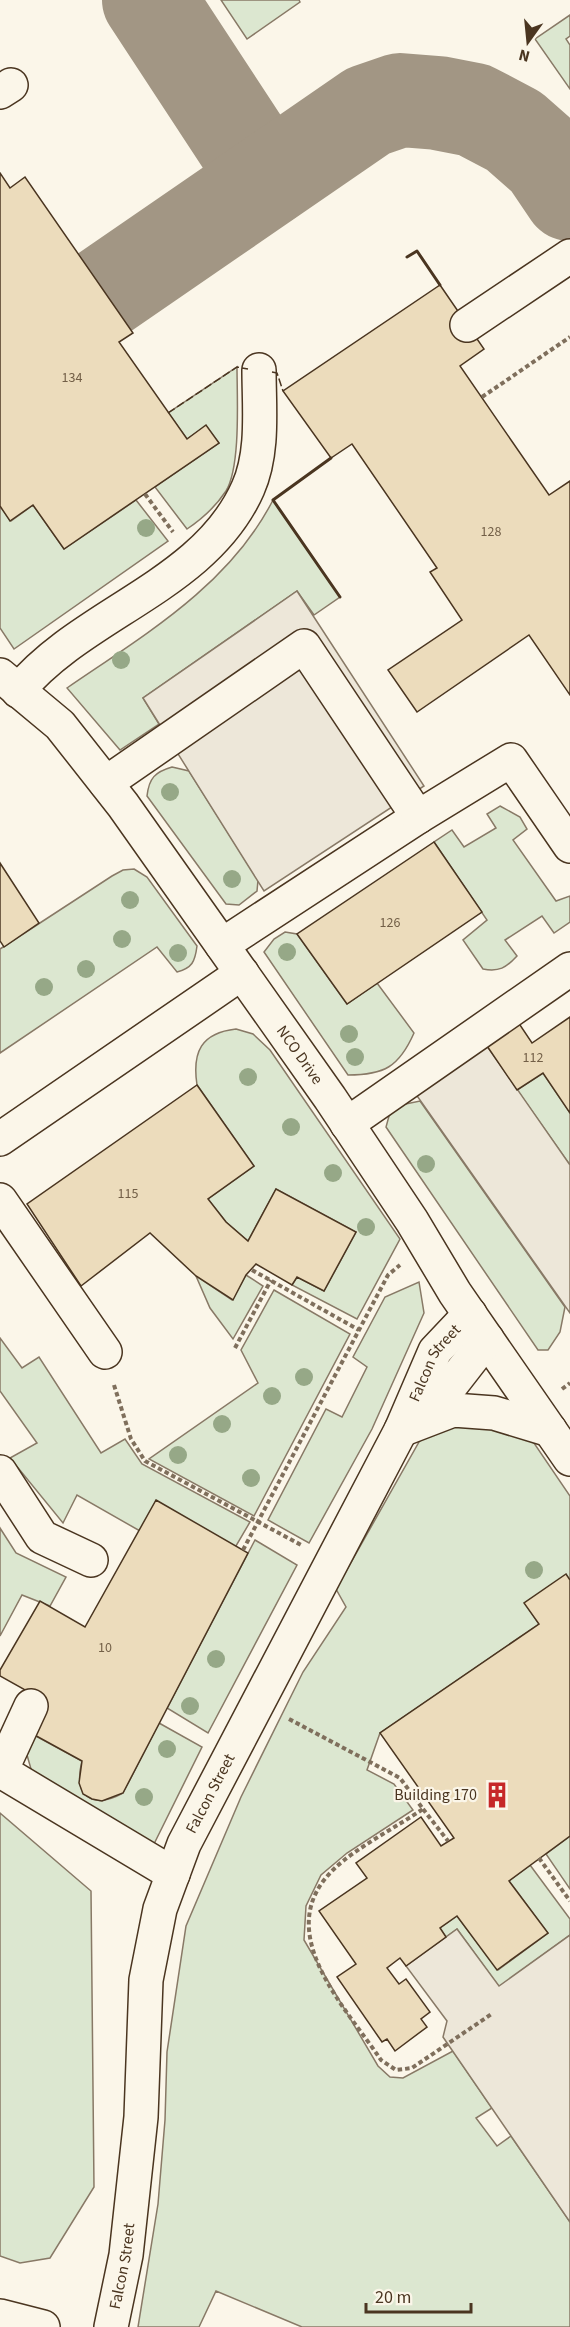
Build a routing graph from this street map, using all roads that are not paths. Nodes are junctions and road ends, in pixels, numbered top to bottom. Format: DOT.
graph roads {
  1 [pos="570,256"];
  2 [pos="467,325"];
  3 [pos="259,370"];
  4 [pos="9,683"];
  5 [pos="106,783"];
  6 [pos="418,817"];
  7 [pos="570,846"];
  8 [pos="222,945"];
  9 [pos="570,969"];
  10 [pos="242,974"];
  11 [pos="347,1124"];
  12 [pos="0,1139"];
  13 [pos="0,1200"];
  14 [pos="479,1327"];
  15 [pos="105,1352"];
  16 [pos="412,1426"];
  17 [pos="550,1430"];
  18 [pos="570,1459"];
  19 [pos="0,1472"];
  20 [pos="91,1560"];
  21 [pos="31,1706"];
  22 [pos="173,1874"];
  23 [pos="0,2316"];
  24 [pos="43,2327"];
  25 [pos="111,2327"];
  1 -- 2 [label="lane"];
  3 -- 4 [label="lane"];
  4 -- 5 [label="lane, NCO Drive"];
  5 -- 6 [label="lane"];
  5 -- 8 [label="lane, NCO Drive"];
  6 -- 7 [label="lane"];
  6 -- 8 [label="lane"];
  8 -- 10 [label="lane, NCO Drive"];
  9 -- 11 [label="lane"];
  10 -- 11 [label="lane, NCO Drive"];
  10 -- 12 [label="lane"];
  11 -- 14 [label="lane, NCO Drive"];
  13 -- 15 [label="lane"];
  14 -- 16 [label="lane, Falcon Street"];
  14 -- 17 [label="lane, NCO Drive"];
  16 -- 17 [label="lane"];
  16 -- 22 [label="lane, Falcon Street"];
  17 -- 18 [label="lane, NCO Drive"];
  19 -- 20 [label="lane"];
  21 -- 22 [label="lane"];
  22 -- 25 [label="lane, Falcon Street"];
  23 -- 24 [label="lane"];
}
